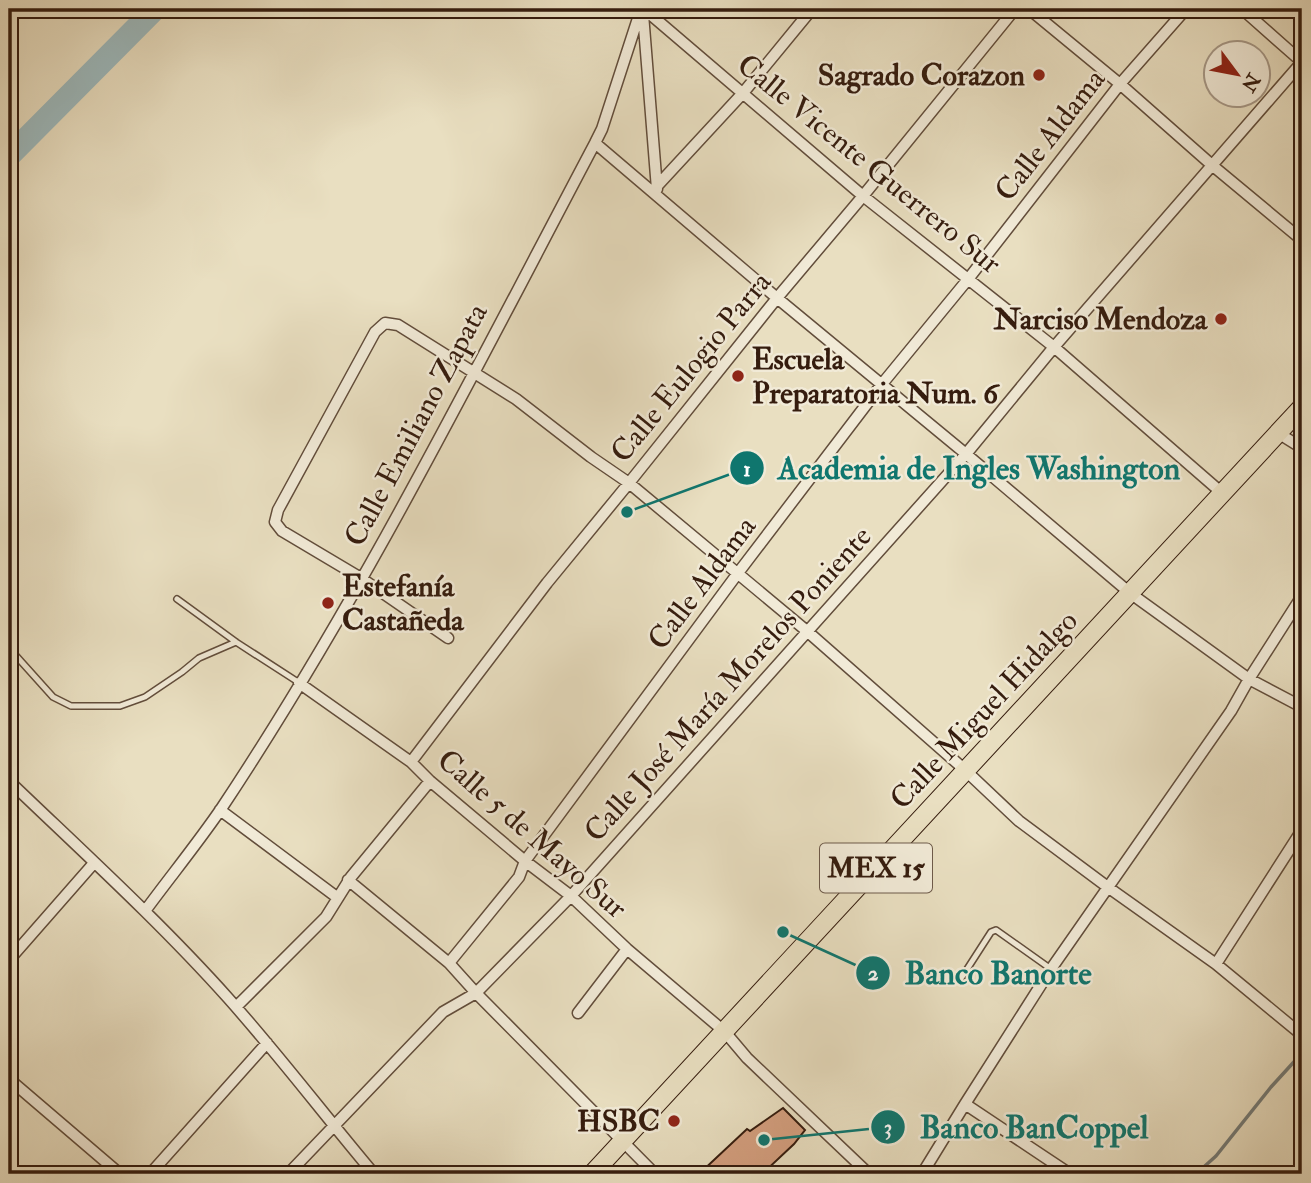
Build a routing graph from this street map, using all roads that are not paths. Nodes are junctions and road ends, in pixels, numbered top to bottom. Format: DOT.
graph roads {
  1 [pos="643,9"];
  2 [pos="812,9"];
  3 [pos="1015,9"];
  4 [pos="1029,9"];
  5 [pos="1186,9"];
  6 [pos="1242,9"];
  7 [pos="1302,62"];
  8 [pos="1121,84"];
  9 [pos="743,93"];
  10 [pos="595,143"];
  11 [pos="1213,166"];
  12 [pos="657,191"];
  13 [pos="863,196"];
  14 [pos="1302,240"];
  15 [pos="969,278"];
  16 [pos="777,298"];
  17 [pos="1054,347"];
  18 [pos="474,372"];
  19 [pos="882,384"];
  20 [pos="1302,407"];
  21 [pos="1279,433"];
  22 [pos="1302,449"];
  23 [pos="966,454"];
  24 [pos="629,483"];
  25 [pos="1222,493"];
  26 [pos="738,573"];
  27 [pos="361,578"];
  28 [pos="1130,593"];
  29 [pos="1302,596"];
  30 [pos="177,599"];
  31 [pos="808,632"];
  32 [pos="448,638"];
  33 [pos="236,642"];
  34 [pos="9,648"];
  35 [pos="1249,679"];
  36 [pos="299,683"];
  37 [pos="1302,707"];
  38 [pos="411,762"];
  39 [pos="965,770"];
  40 [pos="9,781"];
  41 [pos="430,781"];
  42 [pos="220,810"];
  43 [pos="1302,830"];
  44 [pos="525,861"];
  45 [pos="94,863"];
  46 [pos="348,880"];
  47 [pos="1109,888"];
  48 [pos="571,896"];
  49 [pos="338,898"];
  50 [pos="145,911"];
  51 [pos="627,949"];
  52 [pos="9,960"];
  53 [pos="449,962"];
  54 [pos="1216,964"];
  55 [pos="1051,969"];
  56 [pos="962,977"];
  57 [pos="476,993"];
  58 [pos="236,1007"];
  59 [pos="578,1013"];
  60 [pos="725,1032"];
  61 [pos="1302,1035"];
  62 [pos="267,1043"];
  63 [pos="9,1079"];
  64 [pos="965,1104"];
  65 [pos="334,1127"];
  66 [pos="621,1142"];
  67 [pos="120,1174"];
  68 [pos="150,1174"];
  69 [pos="288,1174"];
  70 [pos="374,1174"];
  71 [pos="592,1174"];
  72 [pos="655,1174"];
  73 [pos="869,1174"];
  74 [pos="922,1174"];
  75 [pos="1070,1174"];
  1 -- 9 [label="street, Calle Vicente Guerrero Sur"];
  1 -- 10 [label="street, Calle Emiliano Zapata"];
  1 -- 12 [label="street"];
  2 -- 9 [label="street"];
  3 -- 13 [label="street, Calle Eulogio Parra"];
  4 -- 8 [label="street"];
  5 -- 8 [label="street, Calle Aldama"];
  6 -- 7 [label="street"];
  7 -- 11 [label="street, Calle José María Morelos Poniente"];
  8 -- 11 [label="street"];
  8 -- 15 [label="street, Calle Aldama"];
  9 -- 12 [label="street"];
  9 -- 13 [label="street, Calle Vicente Guerrero Sur"];
  10 -- 12 [label="street"];
  10 -- 18 [label="street, Calle Emiliano Zapata"];
  11 -- 14 [label="street"];
  11 -- 17 [label="street, Calle José María Morelos Poniente"];
  12 -- 16 [label="street"];
  13 -- 15 [label="street, Calle Vicente Guerrero Sur"];
  13 -- 16 [label="street, Calle Eulogio Parra"];
  15 -- 17 [label="street, Calle Vicente Guerrero Sur"];
  15 -- 19 [label="street, Calle Aldama"];
  16 -- 19 [label="street"];
  16 -- 24 [label="street, Calle Eulogio Parra"];
  17 -- 23 [label="street, Calle José María Morelos Poniente"];
  17 -- 25 [label="street, Calle Vicente Guerrero Sur"];
  18 -- 24 [label="street"];
  18 -- 27 [label="street, Calle Emiliano Zapata"];
  18 -- 27 [label="street"];
  19 -- 23 [label="street"];
  19 -- 26 [label="street, Calle Aldama"];
  20 -- 21 [label="main road, Calle Miguel Hidalgo / MEX 15"];
  21 -- 22 [label="street"];
  21 -- 25 [label="main road, Calle Miguel Hidalgo / MEX 15"];
  23 -- 28 [label="street"];
  23 -- 31 [label="street, Calle José María Morelos Poniente"];
  24 -- 26 [label="street"];
  24 -- 38 [label="street, Calle Eulogio Parra"];
  25 -- 28 [label="main road, Calle Miguel Hidalgo / MEX 15"];
  26 -- 31 [label="street"];
  26 -- 44 [label="street, Calle Aldama"];
  27 -- 32 [label="street"];
  27 -- 36 [label="street, Calle Emiliano Zapata"];
  28 -- 35 [label="street"];
  28 -- 39 [label="main road, Calle Miguel Hidalgo / MEX 15"];
  29 -- 35 [label="street"];
  30 -- 33 [label="lane"];
  31 -- 39 [label="street"];
  31 -- 48 [label="street, Calle José María Morelos Poniente"];
  33 -- 34 [label="lane"];
  33 -- 36 [label="lane"];
  35 -- 37 [label="street"];
  35 -- 47 [label="street"];
  36 -- 38 [label="street, Calle 5 de Mayo Sur"];
  36 -- 42 [label="street, Calle Emiliano Zapata"];
  38 -- 41 [label="street, Calle 5 de Mayo Sur"];
  39 -- 47 [label="street"];
  39 -- 60 [label="main road, Calle Miguel Hidalgo / MEX 15"];
  40 -- 45 [label="street"];
  41 -- 44 [label="street, Calle 5 de Mayo Sur"];
  41 -- 46 [label="street"];
  42 -- 49 [label="street"];
  42 -- 50 [label="street, Calle Emiliano Zapata"];
  43 -- 54 [label="street"];
  44 -- 48 [label="street, Calle 5 de Mayo Sur"];
  44 -- 53 [label="street, Calle Aldama"];
  45 -- 50 [label="street"];
  45 -- 52 [label="street"];
  46 -- 49 [label="street"];
  46 -- 53 [label="street"];
  47 -- 54 [label="street"];
  47 -- 55 [label="street"];
  48 -- 51 [label="street, Calle 5 de Mayo Sur"];
  48 -- 57 [label="street, Calle José María Morelos Poniente"];
  49 -- 58 [label="street"];
  50 -- 58 [label="street"];
  51 -- 59 [label="street"];
  51 -- 60 [label="street, Calle 5 de Mayo Sur"];
  53 -- 57 [label="street"];
  54 -- 61 [label="street"];
  55 -- 56 [label="lane"];
  55 -- 64 [label="street"];
  57 -- 65 [label="street, Calle José María Morelos Poniente"];
  57 -- 66 [label="street"];
  58 -- 62 [label="street"];
  60 -- 66 [label="main road, Calle Miguel Hidalgo / MEX 15"];
  60 -- 73 [label="street, Calle 5 de Mayo Sur"];
  62 -- 65 [label="street"];
  62 -- 68 [label="street"];
  63 -- 67 [label="street"];
  64 -- 74 [label="street"];
  64 -- 75 [label="street"];
  65 -- 69 [label="street, Calle José María Morelos Poniente"];
  65 -- 70 [label="street"];
  66 -- 71 [label="main road, Calle Miguel Hidalgo / MEX 15"];
  66 -- 72 [label="street"];
}
